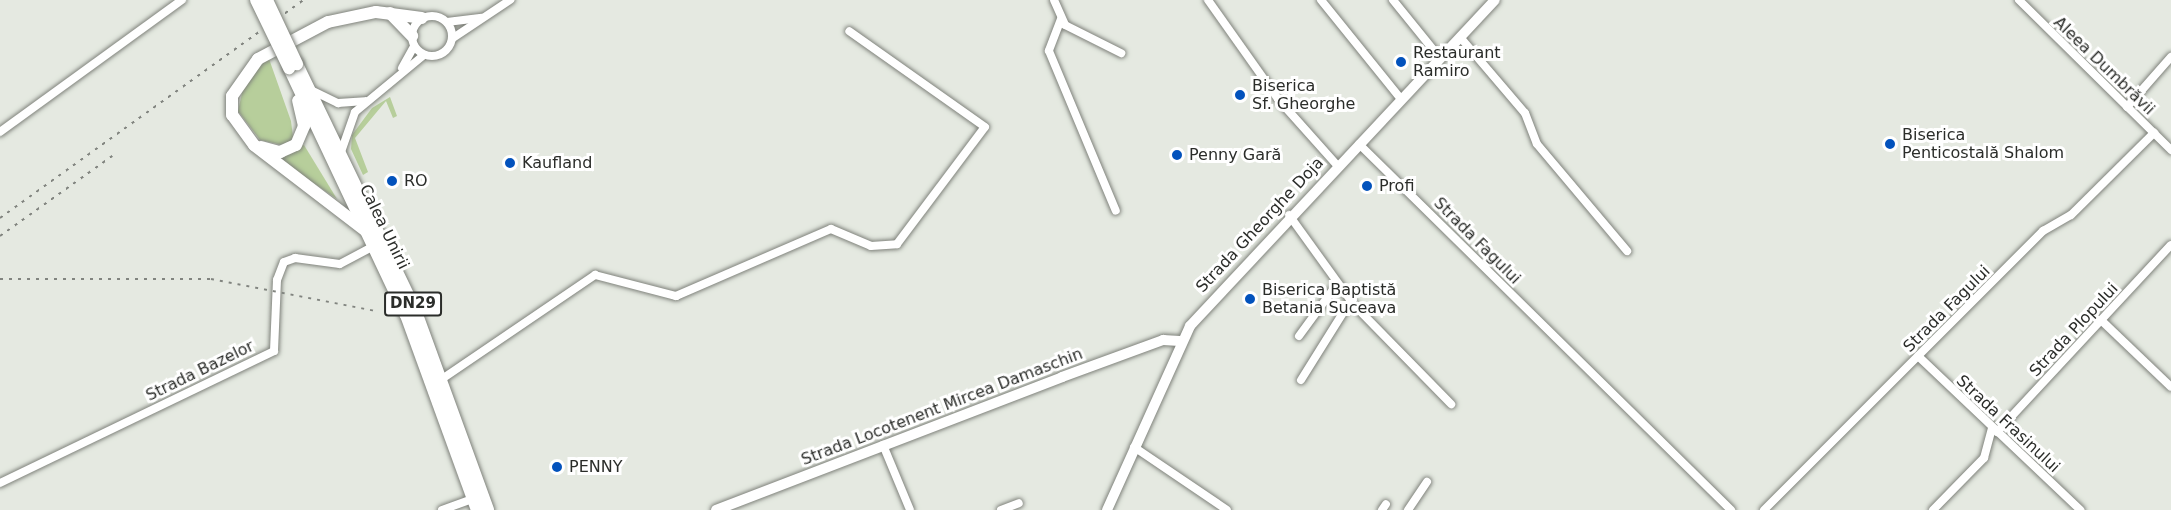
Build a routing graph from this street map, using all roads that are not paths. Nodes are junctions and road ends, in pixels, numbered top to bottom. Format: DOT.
graph roads {
  1 [pos="182,0"];
  2 [pos="256,0"];
  3 [pos="267,0"];
  4 [pos="510,0"];
  5 [pos="1054,0"];
  6 [pos="1208,0"];
  7 [pos="1321,0"];
  8 [pos="1393,0"];
  9 [pos="1495,0"];
  10 [pos="2019,0"];
  11 [pos="389,12"];
  12 [pos="486,17"];
  13 [pos="422,18"];
  14 [pos="1061,19"];
  15 [pos="447,22"];
  16 [pos="849,31"];
  17 [pos="1460,37"];
  18 [pos="453,38"];
  19 [pos="413,41"];
  20 [pos="1121,53"];
  21 [pos="424,55"];
  22 [pos="2171,57"];
  23 [pos="1440,58"];
  24 [pos="293,66"];
  25 [pos="399,73"];
  26 [pos="304,89"];
  27 [pos="1401,99"];
  28 [pos="365,100"];
  29 [pos="2127,107"];
  30 [pos="0,132"];
  31 [pos="2154,133"];
  32 [pos="1359,144"];
  33 [pos="254,145"];
  34 [pos="2171,150"];
  35 [pos="341,152"];
  36 [pos="1336,164"];
  37 [pos="1116,211"];
  38 [pos="1289,215"];
  39 [pos="372,239"];
  40 [pos="2171,245"];
  41 [pos="1627,250"];
  42 [pos="1337,284"];
  43 [pos="1351,300"];
  44 [pos="2102,321"];
  45 [pos="1299,336"];
  46 [pos="1180,341"];
  47 [pos="1918,356"];
  48 [pos="1301,380"];
  49 [pos="438,381"];
  50 [pos="2171,387"];
  51 [pos="1451,404"];
  52 [pos="1995,430"];
  53 [pos="883,445"];
  54 [pos="1134,447"];
  55 [pos="1427,482"];
  56 [pos="0,483"];
  57 [pos="1019,503"];
  58 [pos="475,504"];
  59 [pos="442,510"];
  60 [pos="488,510"];
  61 [pos="716,510"];
  62 [pos="910,510"];
  63 [pos="1001,510"];
  64 [pos="1107,510"];
  65 [pos="1227,510"];
  66 [pos="1408,510"];
  67 [pos="1731,510"];
  68 [pos="1764,510"];
  69 [pos="1933,510"];
  70 [pos="2080,510"];
  1 -- 30 [label="street"];
  2 -- 24 [label="main road, Calea Unirii / DN29, bridge"];
  3 -- 24 [label="main road, Calea Unirii / DN29, bridge"];
  4 -- 12 [label="street"];
  5 -- 14 [label="street"];
  6 -- 36 [label="street"];
  7 -- 27 [label="street"];
  8 -- 23 [label="street"];
  9 -- 17 [label="main road, Strada Gheorghe Doja"];
  10 -- 29 [label="street, Aleea Dumbrăvii"];
  11 -- 13 [label="main road"];
  11 -- 19 [label="main road"];
  11 -- 33 [label="main road"];
  12 -- 15 [label="street"];
  12 -- 18 [label="street"];
  13 -- 15 [label="street"];
  13 -- 19 [label="street"];
  14 -- 20 [label="street"];
  14 -- 37 [label="street"];
  15 -- 18 [label="street"];
  16 -- 49 [label="street"];
  17 -- 23 [label="main road, Strada Gheorghe Doja"];
  17 -- 41 [label="street"];
  18 -- 21 [label="street"];
  19 -- 21 [label="street"];
  19 -- 25 [label="street"];
  21 -- 25 [label="street"];
  22 -- 29 [label="street"];
  23 -- 27 [label="main road, Strada Gheorghe Doja"];
  24 -- 26 [label="main road, Calea Unirii / DN29"];
  25 -- 28 [label="street"];
  26 -- 28 [label="street"];
  26 -- 33 [label="main road"];
  26 -- 35 [label="main road, Calea Unirii / DN29"];
  26 -- 39 [label="main road, Calea Unirii / DN29"];
  27 -- 32 [label="main road, Strada Gheorghe Doja"];
  28 -- 35 [label="street"];
  29 -- 31 [label="street, Aleea Dumbrăvii"];
  31 -- 34 [label="street, Aleea Dumbrăvii"];
  31 -- 47 [label="street, Strada Fagului"];
  32 -- 36 [label="main road, Strada Gheorghe Doja"];
  32 -- 67 [label="street, Strada Fagului"];
  33 -- 39 [label="main road"];
  35 -- 49 [label="main road, Calea Unirii / DN29"];
  36 -- 38 [label="main road, Strada Gheorghe Doja"];
  38 -- 42 [label="street"];
  38 -- 46 [label="main road, Strada Gheorghe Doja"];
  39 -- 49 [label="main road, Calea Unirii / DN29"];
  39 -- 56 [label="street, Strada Bazelor"];
  40 -- 44 [label="street, Strada Plopului"];
  42 -- 43 [label="street"];
  42 -- 45 [label="street"];
  43 -- 48 [label="street"];
  43 -- 51 [label="street"];
  44 -- 50 [label="street"];
  44 -- 52 [label="street, Strada Plopului"];
  46 -- 53 [label="main road, Strada Locotenent Mircea Damaschin"];
  46 -- 54 [label="main road, Strada Gheorghe Doja"];
  47 -- 52 [label="street, Strada Frasinului"];
  47 -- 68 [label="street, Strada Fagului"];
  49 -- 58 [label="main road, Calea Unirii / DN29"];
  49 -- 60 [label="main road, Calea Unirii / DN29"];
  52 -- 69 [label="street"];
  52 -- 70 [label="street, Strada Frasinului"];
  53 -- 61 [label="main road, Strada Locotenent Mircea Damaschin"];
  53 -- 62 [label="street"];
  54 -- 64 [label="main road, Strada Gheorghe Doja"];
  54 -- 65 [label="street"];
  55 -- 66 [label="street"];
  57 -- 63 [label="street"];
  58 -- 59 [label="street"];
}
